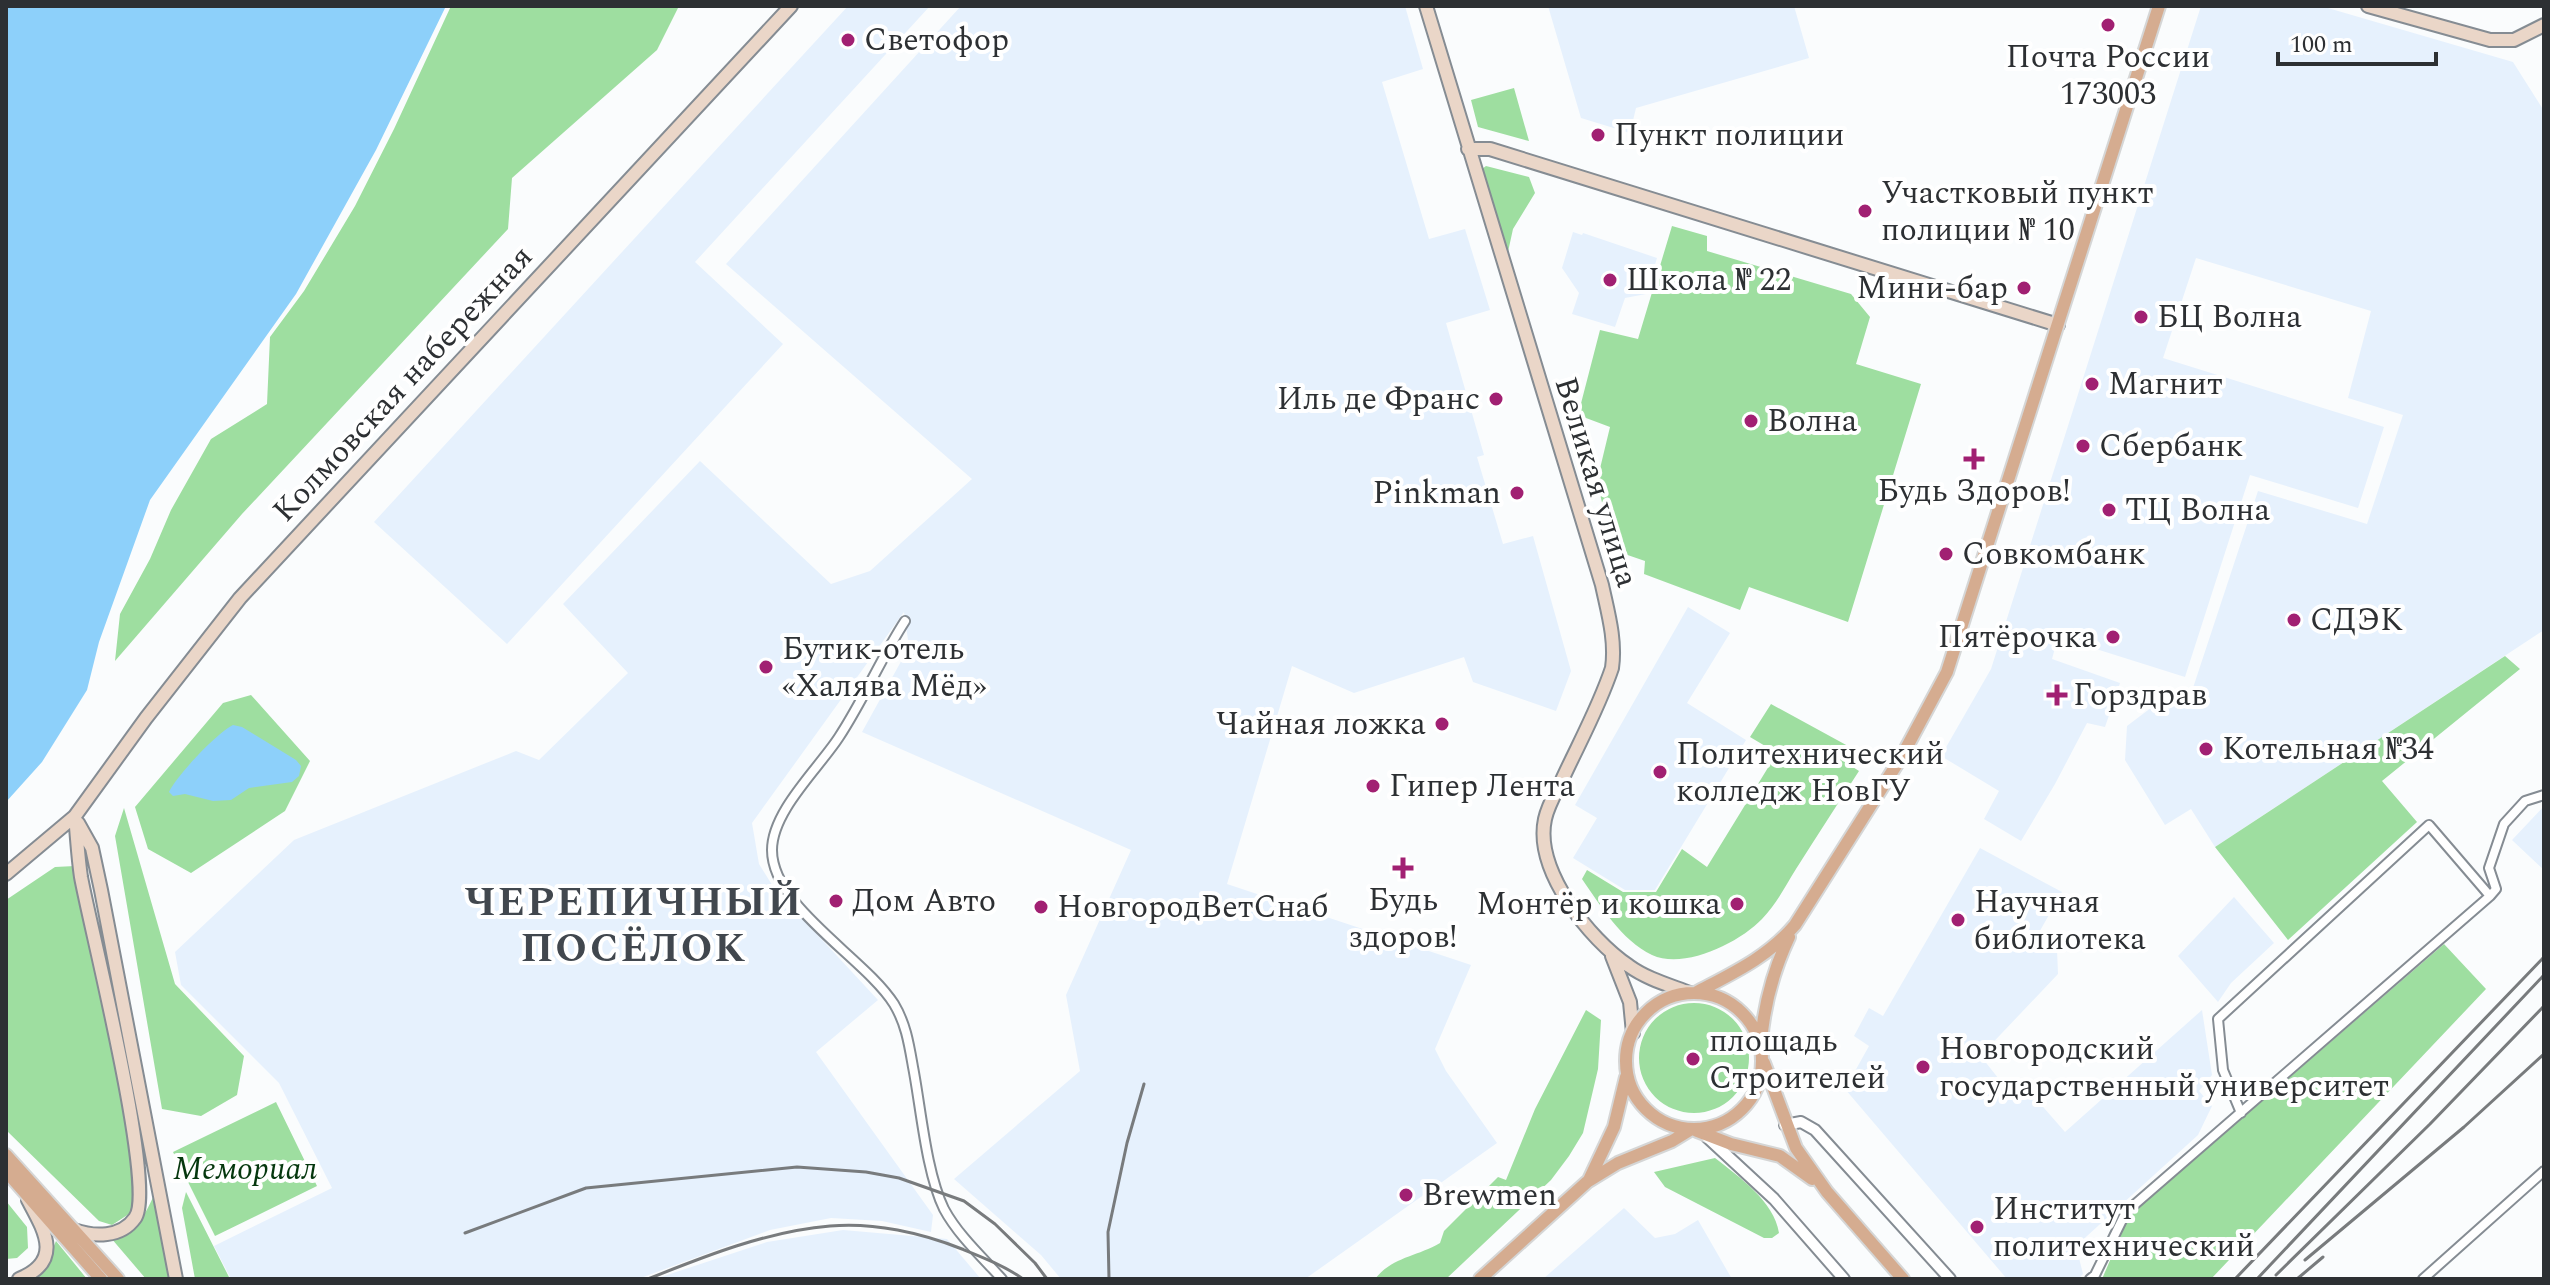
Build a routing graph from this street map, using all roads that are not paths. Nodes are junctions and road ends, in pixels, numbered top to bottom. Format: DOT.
graph roads {
  1 [pos="791,6"];
  2 [pos="1426,6"];
  3 [pos="2159,6"];
  4 [pos="2368,6"];
  5 [pos="2544,25"];
  6 [pos="1468,149"];
  7 [pos="2058,325"];
  8 [pos="905,621"];
  9 [pos="2544,795"];
  10 [pos="75,816"];
  11 [pos="6,866"];
  12 [pos="6,874"];
  13 [pos="2490,896"];
  14 [pos="1795,925"];
  15 [pos="1611,953"];
  16 [pos="1694,992"];
  17 [pos="1633,1033"];
  18 [pos="1760,1052"];
  19 [pos="1628,1069"];
  20 [pos="2241,1113"];
  21 [pos="1785,1125"];
  22 [pos="1697,1132"];
  23 [pos="6,1155"];
  24 [pos="6,1171"];
  25 [pos="2544,1171"];
  26 [pos="1587,1182"];
  27 [pos="22,1188"];
  28 [pos="1827,1192"];
  29 [pos="74,1230"];
  30 [pos="19,1279"];
  31 [pos="101,1279"];
  32 [pos="118,1279"];
  33 [pos="176,1279"];
  34 [pos="1002,1279"];
  35 [pos="1480,1279"];
  36 [pos="1844,1279"];
  37 [pos="1903,1279"];
  38 [pos="1950,1279"];
  39 [pos="2090,1279"];
  40 [pos="2423,1279"];
  1 -- 10 [label="main road, Колмовская набережная"];
  2 -- 6 [label="main road, Великая улица"];
  3 -- 7 [label="main road"];
  4 -- 5 [label="main road"];
  6 -- 7 [label="main road"];
  6 -- 15 [label="main road, Великая улица"];
  7 -- 14 [label="main road"];
  8 -- 34 [label="street"];
  9 -- 13 [label="street"];
  10 -- 11 [label="main road, Колмовская набережная"];
  10 -- 12 [label="main road, Колмовская набережная"];
  10 -- 29 [label="main road"];
  10 -- 33 [label="main road"];
  13 -- 20 [label="street"];
  13 -- 20 [label="street"];
  14 -- 16 [label="main road"];
  14 -- 18 [label="main road"];
  15 -- 16 [label="main road"];
  15 -- 17 [label="main road"];
  16 -- 17 [label="main road"];
  16 -- 18 [label="main road"];
  17 -- 19 [label="main road"];
  18 -- 21 [label="main road"];
  18 -- 22 [label="main road"];
  19 -- 22 [label="main road"];
  19 -- 26 [label="main road"];
  20 -- 39 [label="street"];
  21 -- 28 [label="main road"];
  21 -- 38 [label="street"];
  22 -- 26 [label="main road"];
  22 -- 28 [label="main road"];
  22 -- 36 [label="street"];
  23 -- 29 [label="main road"];
  24 -- 27 [label="main road"];
  25 -- 40 [label="street"];
  26 -- 35 [label="main road"];
  27 -- 30 [label="main road"];
  27 -- 31 [label="main road"];
  28 -- 37 [label="main road"];
  29 -- 32 [label="main road"];
}
